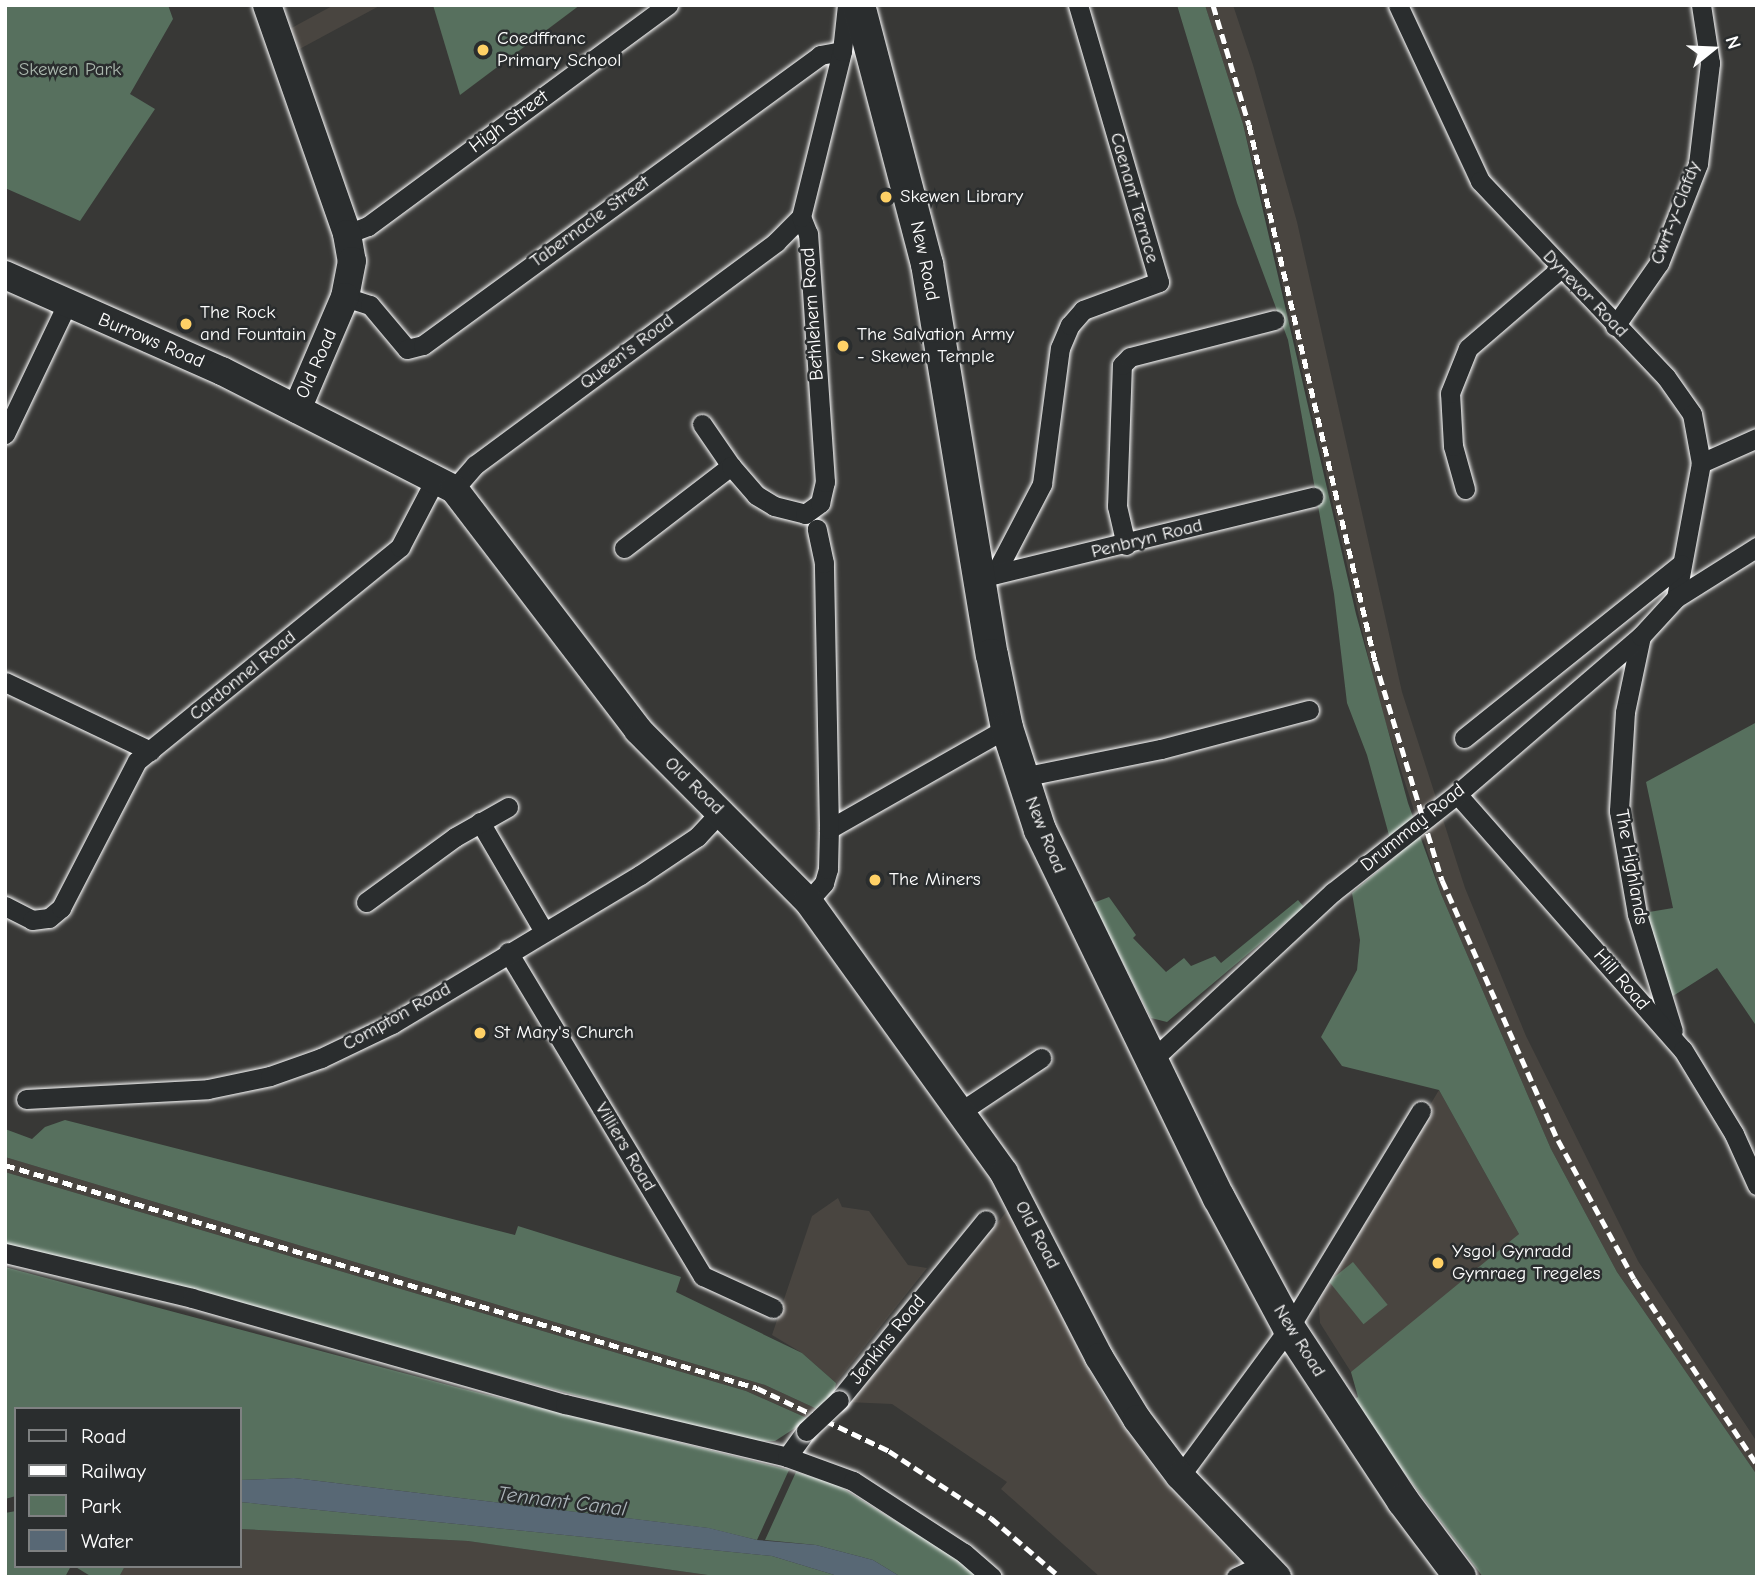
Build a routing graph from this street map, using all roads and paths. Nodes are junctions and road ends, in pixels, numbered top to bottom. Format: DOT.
graph roads {
  1 [pos="267,5"];
  2 [pos="668,5"];
  3 [pos="847,5"];
  4 [pos="859,5"];
  5 [pos="1078,5"];
  6 [pos="1398,5"];
  7 [pos="1701,5"];
  8 [pos="842,51"];
  9 [pos="801,216"];
  10 [pos="347,234"];
  11 [pos="1560,269"];
  12 [pos="5,275"];
  13 [pos="345,297"];
  14 [pos="67,304"];
  15 [pos="1274,320"];
  16 [pos="1615,326"];
  17 [pos="297,409"];
  18 [pos="702,424"];
  19 [pos="5,434"];
  20 [pos="1757,438"];
  21 [pos="1701,463"];
  22 [pos="731,466"];
  23 [pos="445,484"];
  24 [pos="1465,489"];
  25 [pos="1313,497"];
  26 [pos="817,529"];
  27 [pos="1126,545"];
  28 [pos="1757,547"];
  29 [pos="624,548"];
  30 [pos="1681,564"];
  31 [pos="987,576"];
  32 [pos="1676,598"];
  33 [pos="1641,636"];
  34 [pos="5,682"];
  35 [pos="1309,710"];
  36 [pos="1007,728"];
  37 [pos="1464,738"];
  38 [pos="150,751"];
  39 [pos="1022,777"];
  40 [pos="1457,794"];
  41 [pos="508,807"];
  42 [pos="721,811"];
  43 [pos="480,822"];
  44 [pos="829,829"];
  45 [pos="808,901"];
  46 [pos="366,902"];
  47 [pos="5,906"];
  48 [pos="543,930"];
  49 [pos="508,952"];
  50 [pos="1683,1050"];
  51 [pos="1041,1058"];
  52 [pos="1152,1060"];
  53 [pos="26,1099"];
  54 [pos="963,1110"];
  55 [pos="1421,1111"];
  56 [pos="1757,1185"];
  57 [pos="986,1220"];
  58 [pos="5,1253"];
  59 [pos="773,1308"];
  60 [pos="1289,1328"];
  61 [pos="787,1457"];
  62 [pos="1180,1476"];
  63 [pos="1271,1570"];
  64 [pos="992,1577"];
  65 [pos="1236,1577"];
  66 [pos="1460,1577"];
  1 -- 10 [label="main road, Old Road"];
  2 -- 10 [label="street, High Street"];
  3 -- 8 [label="street, Bethlehem Road"];
  4 -- 31 [label="main road, New Road"];
  5 -- 31 [label="street, Caenant Terrace"];
  6 -- 11 [label="street, Dynevor Road"];
  7 -- 16 [label="street, Cwrt-y-Clafdy"];
  8 -- 9 [label="street, Bethlehem Road"];
  8 -- 13 [label="street, Tabernacle Street"];
  9 -- 22 [label="street, Bethlehem Road"];
  9 -- 23 [label="street, Queen's Road"];
  10 -- 13 [label="main road, Old Road"];
  11 -- 16 [label="street, Dynevor Road"];
  11 -- 24 [label="street"];
  12 -- 14 [label="main road, Burrows Road"];
  13 -- 17 [label="main road, Old Road"];
  14 -- 17 [label="main road, Burrows Road"];
  14 -- 19 [label="street"];
  15 -- 27 [label="street"];
  16 -- 21 [label="street, Dynevor Road"];
  17 -- 23 [label="main road, Old Road"];
  18 -- 22 [label="street"];
  20 -- 21 [label="street"];
  21 -- 30 [label="street, Dynevor Road"];
  22 -- 29 [label="street"];
  23 -- 38 [label="street, Cardonnel Road"];
  23 -- 42 [label="main road, Old Road"];
  25 -- 27 [label="street, Penbryn Road"];
  26 -- 44 [label="street"];
  27 -- 31 [label="street, Penbryn Road"];
  28 -- 32 [label="street, Drummau Road"];
  30 -- 32 [label="street, Dynevor Road"];
  30 -- 37 [label="street"];
  31 -- 36 [label="main road, New Road"];
  32 -- 33 [label="street, Drummau Road"];
  33 -- 40 [label="street, Drummau Road"];
  33 -- 50 [label="street, The Highlands"];
  34 -- 38 [label="street"];
  35 -- 39 [label="street"];
  36 -- 39 [label="main road, New Road"];
  36 -- 44 [label="street"];
  38 -- 47 [label="street, Cardonnel Road"];
  39 -- 52 [label="main road, New Road"];
  40 -- 50 [label="street, Hill Road"];
  40 -- 52 [label="street, Drummau Road"];
  41 -- 43 [label="street"];
  42 -- 45 [label="main road, Old Road"];
  42 -- 48 [label="street, Compton Road"];
  43 -- 46 [label="street"];
  43 -- 48 [label="street"];
  44 -- 45 [label="street"];
  45 -- 54 [label="main road, Old Road"];
  48 -- 49 [label="street, Compton Road"];
  49 -- 53 [label="street, Compton Road"];
  49 -- 59 [label="street, Villiers Road"];
  50 -- 56 [label="street, Hill Road"];
  51 -- 54 [label="street"];
  52 -- 60 [label="main road, New Road"];
  54 -- 62 [label="main road, Old Road"];
  55 -- 60 [label="street"];
  57 -- 61 [label="street, Jenkins Road, bridge"];
  58 -- 61 [label="street"];
  60 -- 62 [label="street"];
  60 -- 66 [label="main road, New Road"];
  61 -- 64 [label="street"];
  62 -- 63 [label="main road, Old Road"];
  63 -- 65 [label="street"];
}
